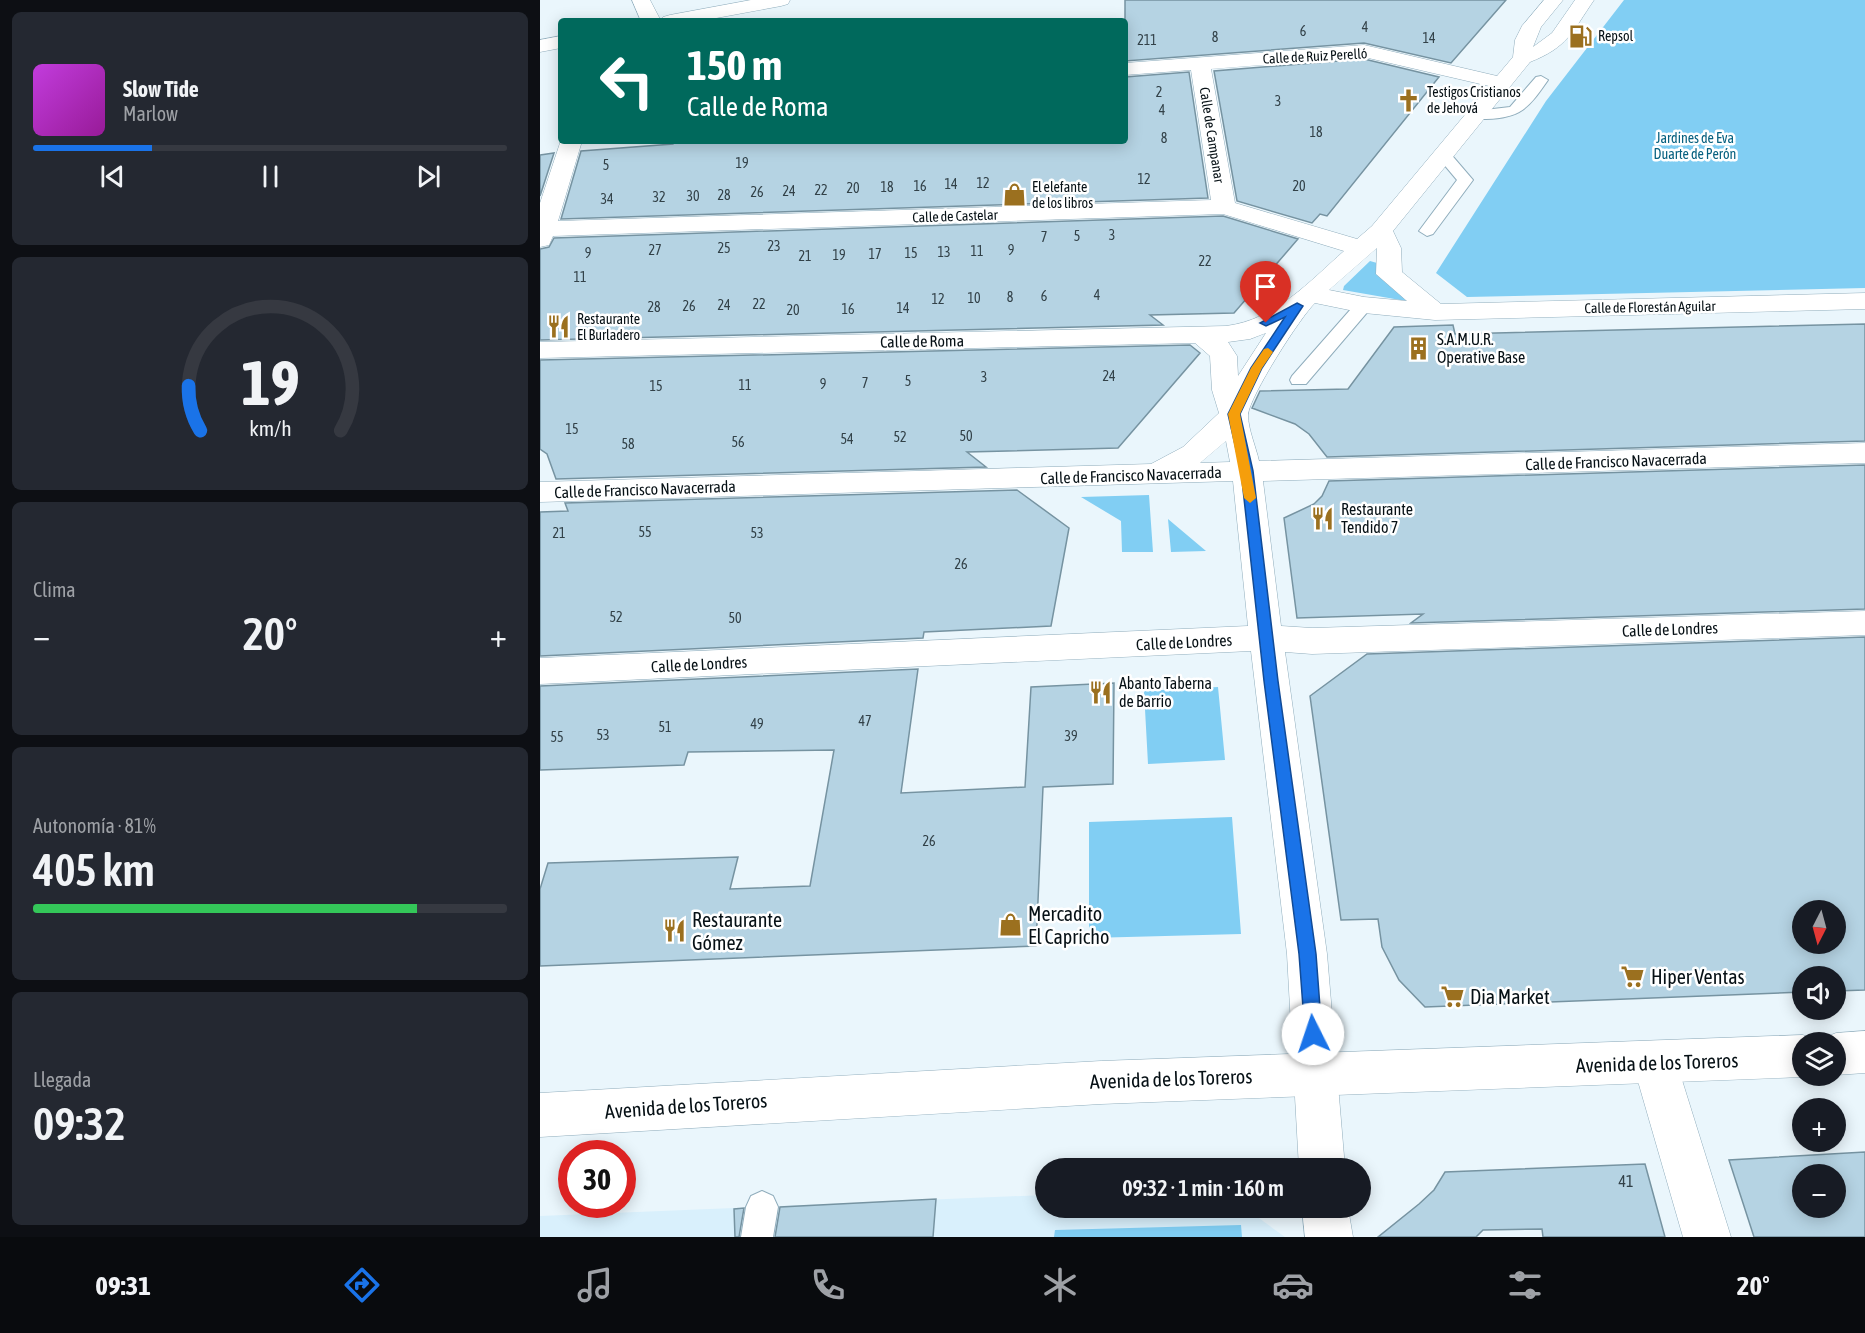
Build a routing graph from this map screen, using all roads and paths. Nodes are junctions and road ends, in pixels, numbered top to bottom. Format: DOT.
graph roads {
  1 [pos="641,0"];
  2 [pos="781,0"];
  3 [pos="1554,0"];
  4 [pos="1585,0"];
  5 [pos="650,18"];
  6 [pos="686,18"];
  7 [pos="558,43"];
  8 [pos="540,46"];
  9 [pos="1523,58"];
  10 [pos="1200,63"];
  11 [pos="1128,69"];
  12 [pos="1541,80"];
  13 [pos="1501,83"];
  14 [pos="1476,115"];
  15 [pos="570,144"];
  16 [pos="1444,155"];
  17 [pos="1224,207"];
  18 [pos="1381,231"];
  19 [pos="1427,231"];
  20 [pos="542,234"];
  21 [pos="1360,248"];
  22 [pos="1303,300"];
  23 [pos="1865,301"];
  24 [pos="1364,304"];
  25 [pos="1435,312"];
  26 [pos="1201,335"];
  27 [pos="540,350"];
  28 [pos="1299,380"];
  29 [pos="1234,414"];
  30 [pos="1865,453"];
  31 [pos="1247,471"];
  32 [pos="1149,474"];
  33 [pos="540,492"];
  34 [pos="1865,623"];
  35 [pos="1266,638"];
  36 [pos="540,671"];
  37 [pos="1865,1052"];
  38 [pos="1846,1053"];
  39 [pos="1792,1057"];
  40 [pos="1655,1064"];
  41 [pos="1316,1074"];
  42 [pos="540,1115"];
  43 [pos="1321,1158"];
  44 [pos="1326,1218"];
  45 [pos="1329,1237"];
  46 [pos="1707,1237"];
  1 -- 5 [label="street"];
  2 -- 6 [label="street"];
  3 -- 9 [label="street"];
  4 -- 9 [label="street"];
  7 -- 8 [label="street"];
  9 -- 13 [label="street"];
  10 -- 11 [label="street, Calle de Ruiz Perelló"];
  10 -- 13 [label="street, Calle de Ruiz Perelló"];
  10 -- 17 [label="street, Calle de Campanar"];
  12 -- 14 [label="lane"];
  13 -- 14 [label="street"];
  14 -- 16 [label="street"];
  15 -- 20 [label="street"];
  16 -- 18 [label="street"];
  16 -- 19 [label="lane"];
  17 -- 20 [label="street, Calle de Castelar"];
  17 -- 21 [label="street, Calle de Castelar"];
  18 -- 21 [label="street"];
  18 -- 25 [label="street"];
  21 -- 22 [label="street"];
  22 -- 24 [label="street, Calle de Florestán Aguilar"];
  22 -- 26 [label="street, Calle de Roma"];
  22 -- 29 [label="street"];
  23 -- 25 [label="street, Calle de Florestán Aguilar"];
  24 -- 25 [label="street, Calle de Florestán Aguilar"];
  24 -- 28 [label="lane"];
  26 -- 27 [label="street, Calle de Roma"];
  26 -- 29 [label="street"];
  29 -- 31 [label="street"];
  29 -- 32 [label="street"];
  30 -- 31 [label="street, Calle de Francisco Navacerrada"];
  31 -- 32 [label="street, Calle de Francisco Navacerrada"];
  31 -- 35 [label="street"];
  32 -- 33 [label="street, Calle de Francisco Navacerrada"];
  34 -- 35 [label="street, Calle de Londres"];
  35 -- 36 [label="street, Calle de Londres"];
  35 -- 41 [label="street"];
  37 -- 38 [label="street"];
  39 -- 40 [label="street, Avenida de los Toreros"];
  40 -- 41 [label="street, Avenida de los Toreros"];
  40 -- 46 [label="street"];
  41 -- 42 [label="street, Avenida de los Toreros"];
  41 -- 43 [label="street"];
  44 -- 45 [label="street"];
}
